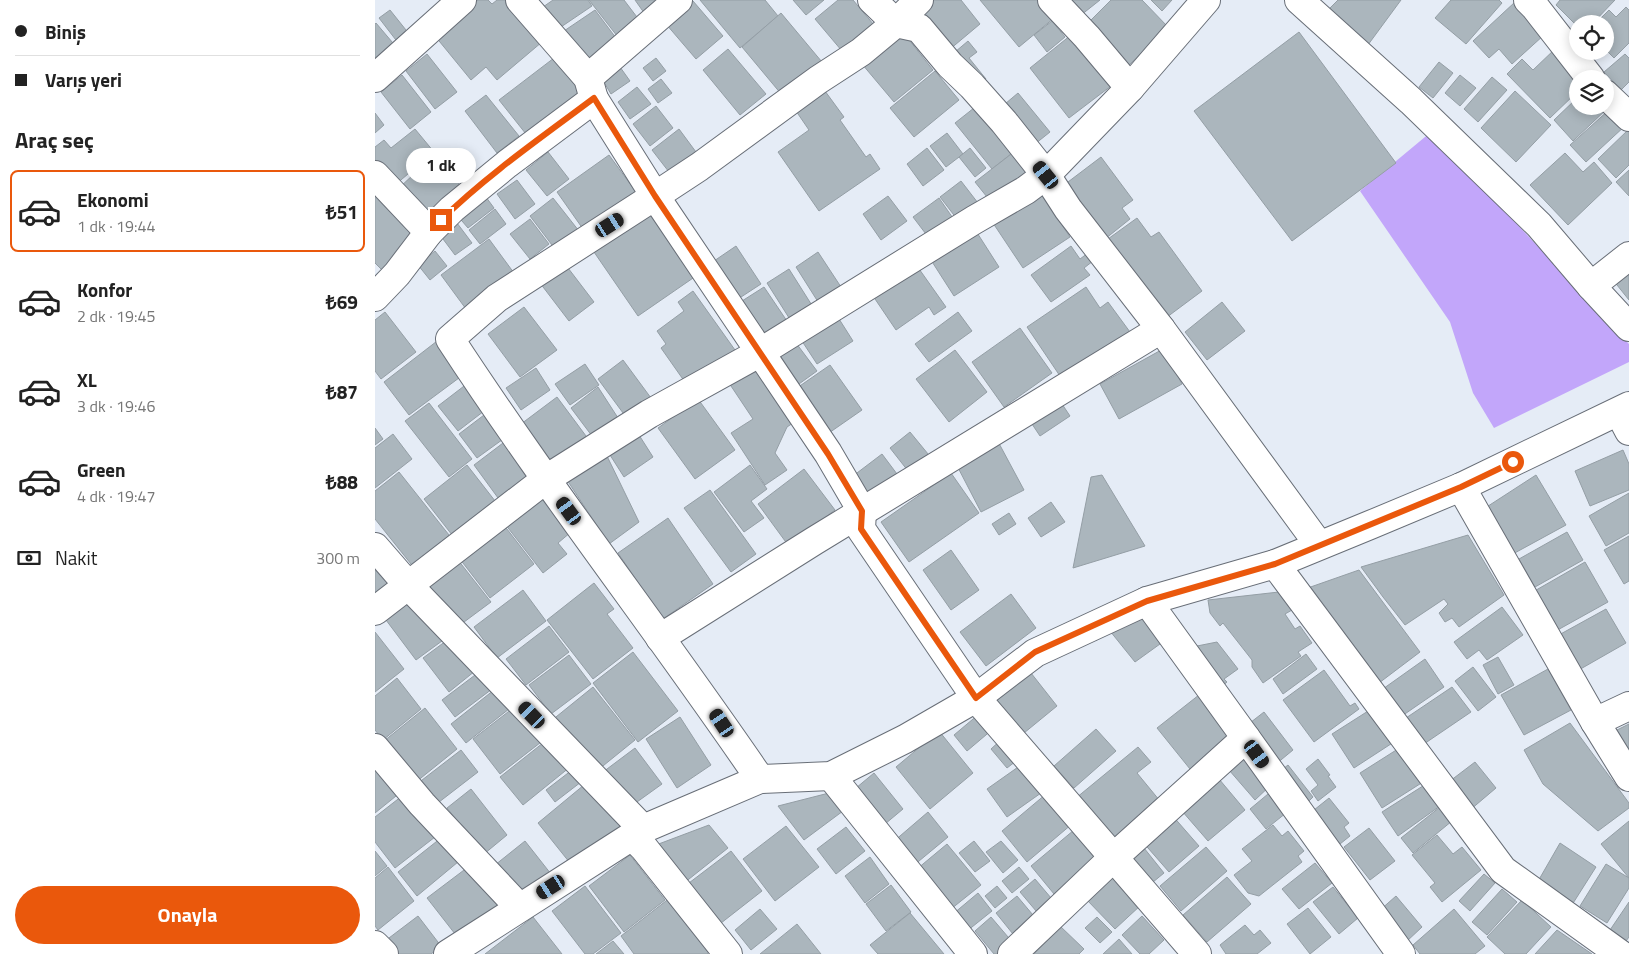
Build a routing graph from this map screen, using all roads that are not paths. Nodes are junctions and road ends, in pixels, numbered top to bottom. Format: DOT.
graph roads {
  1 [pos="462,0"];
  2 [pos="520,0"];
  3 [pos="678,0"];
  4 [pos="872,0"];
  5 [pos="919,0"];
  6 [pos="1052,0"];
  7 [pos="1206,0"];
  8 [pos="1299,0"];
  9 [pos="1528,0"];
  10 [pos="896,23"];
  11 [pos="1584,70"];
  12 [pos="375,78"];
  13 [pos="591,88"];
  14 [pos="1130,88"];
  15 [pos="1614,103"];
  16 [pos="1629,117"];
  17 [pos="375,175"];
  18 [pos="1046,175"];
  19 [pos="655,196"];
  20 [pos="429,232"];
  21 [pos="1629,256"];
  22 [pos="1591,286"];
  23 [pos="375,297"];
  24 [pos="1629,327"];
  25 [pos="1161,329"];
  26 [pos="759,352"];
  27 [pos="1626,416"];
  28 [pos="545,479"];
  29 [pos="1461,487"];
  30 [pos="862,511"];
  31 [pos="1319,545"];
  32 [pos="375,547"];
  33 [pos="1275,564"];
  34 [pos="408,586"];
  35 [pos="1147,601"];
  36 [pos="375,611"];
  37 [pos="661,638"];
  38 [pos="976,698"];
  39 [pos="1629,706"];
  40 [pos="1595,722"];
  41 [pos="1246,738"];
  42 [pos="375,748"];
  43 [pos="831,776"];
  44 [pos="1629,777"];
  45 [pos="761,779"];
  46 [pos="637,833"];
  47 [pos="1114,857"];
  48 [pos="519,907"];
  49 [pos="375,944"];
  50 [pos="723,952"];
  51 [pos="384,954"];
  52 [pos="448,954"];
  53 [pos="973,954"];
  54 [pos="1013,954"];
  55 [pos="1197,954"];
  56 [pos="1401,954"];
  57 [pos="1620,954"];
  1 -- 12 [label="street"];
  2 -- 13 [label="street"];
  3 -- 13 [label="street"];
  4 -- 10 [label="street"];
  5 -- 10 [label="street"];
  6 -- 14 [label="street"];
  7 -- 14 [label="street"];
  8 -- 22 [label="street"];
  9 -- 11 [label="street"];
  10 -- 18 [label="street"];
  10 -- 19 [label="street"];
  13 -- 19 [label="street"];
  13 -- 20 [label="street"];
  14 -- 18 [label="street"];
  15 -- 16 [label="street"];
  17 -- 20 [label="street"];
  18 -- 25 [label="street"];
  18 -- 26 [label="street"];
  19 -- 26 [label="street"];
  19 -- 28 [label="street"];
  20 -- 23 [label="street"];
  21 -- 22 [label="street"];
  22 -- 24 [label="street"];
  25 -- 30 [label="street"];
  25 -- 31 [label="street"];
  26 -- 28 [label="street"];
  26 -- 30 [label="street"];
  27 -- 29 [label="street"];
  28 -- 34 [label="street"];
  28 -- 37 [label="street"];
  29 -- 31 [label="street"];
  29 -- 40 [label="street"];
  30 -- 37 [label="street"];
  30 -- 38 [label="street"];
  31 -- 33 [label="street"];
  32 -- 34 [label="street"];
  33 -- 35 [label="street"];
  33 -- 57 [label="street"];
  34 -- 36 [label="street"];
  34 -- 46 [label="street"];
  35 -- 38 [label="street"];
  35 -- 41 [label="street"];
  37 -- 45 [label="street"];
  38 -- 43 [label="street"];
  38 -- 47 [label="street"];
  39 -- 40 [label="street"];
  40 -- 44 [label="street"];
  41 -- 47 [label="street"];
  41 -- 56 [label="street"];
  42 -- 48 [label="street"];
  43 -- 45 [label="street"];
  43 -- 53 [label="street"];
  45 -- 46 [label="street"];
  46 -- 48 [label="street"];
  46 -- 50 [label="street"];
  47 -- 54 [label="street"];
  47 -- 55 [label="street"];
  48 -- 52 [label="street"];
  49 -- 51 [label="street"];
}
